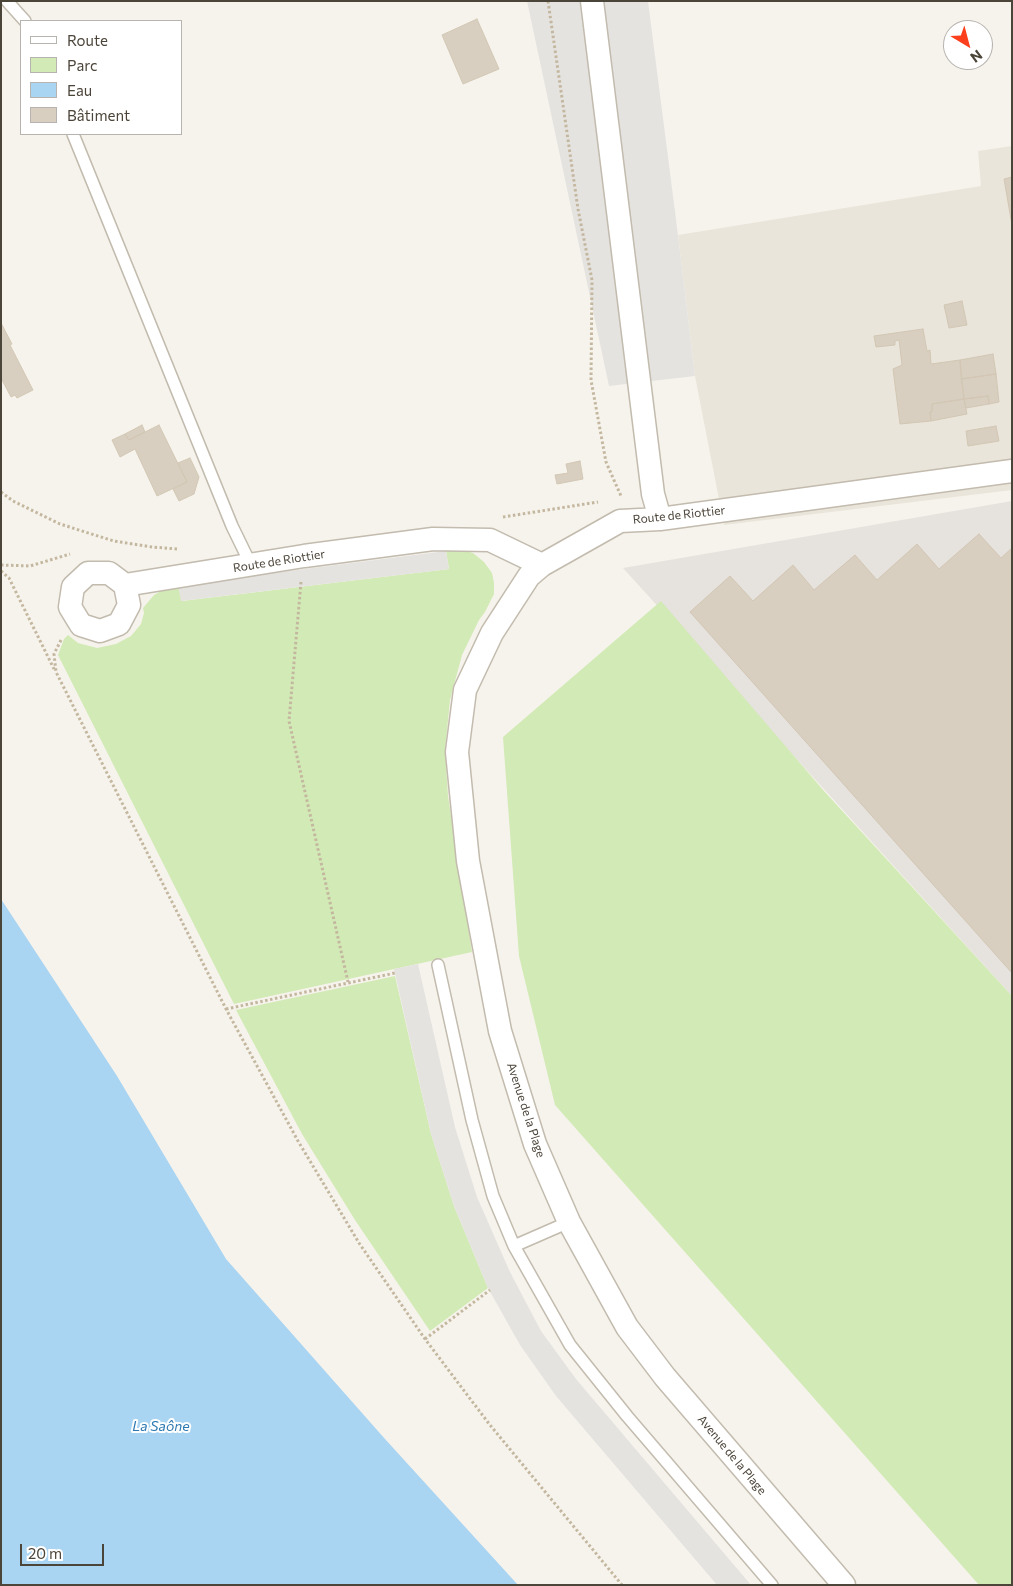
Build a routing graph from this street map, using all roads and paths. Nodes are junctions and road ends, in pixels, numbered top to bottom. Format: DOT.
graph roads {
  1 [pos="7,1"];
  2 [pos="548,1"];
  3 [pos="592,1"];
  4 [pos="24,20"];
  5 [pos="73,135"];
  6 [pos="1012,470"];
  7 [pos="1,492"];
  8 [pos="623,498"];
  9 [pos="660,519"];
  10 [pos="179,549"];
  11 [pos="74,552"];
  12 [pos="304,556"];
  13 [pos="1,565"];
  14 [pos="251,565"];
  15 [pos="542,565"];
  16 [pos="1,571"];
  17 [pos="125,585"];
  18 [pos="77,618"];
  19 [pos="56,672"];
  20 [pos="438,965"];
  21 [pos="395,972"];
  22 [pos="348,982"];
  23 [pos="226,1009"];
  24 [pos="569,1222"];
  25 [pos="514,1246"];
  26 [pos="490,1290"];
  27 [pos="424,1339"];
  28 [pos="622,1585"];
  29 [pos="772,1585"];
  30 [pos="844,1585"];
  1 -- 4 [label="lane"];
  2 -- 8 [label="path"];
  3 -- 9 [label="street"];
  5 -- 14 [label="lane"];
  6 -- 9 [label="street, Route de Riottier"];
  7 -- 10 [label="path"];
  9 -- 15 [label="street, Route de Riottier"];
  11 -- 13 [label="path"];
  12 -- 14 [label="street, Route de Riottier"];
  12 -- 15 [label="street, Route de Riottier"];
  12 -- 22 [label="path"];
  14 -- 17 [label="street, Route de Riottier"];
  15 -- 24 [label="street, Avenue de la Plage"];
  16 -- 19 [label="path"];
  17 -- 18 [label="street"];
  17 -- 18 [label="street"];
  18 -- 19 [label="path"];
  19 -- 23 [label="path"];
  20 -- 25 [label="lane"];
  21 -- 22 [label="path"];
  22 -- 23 [label="path"];
  23 -- 27 [label="path"];
  24 -- 25 [label="lane"];
  24 -- 30 [label="street, Avenue de la Plage"];
  25 -- 29 [label="lane"];
  26 -- 27 [label="path"];
  27 -- 28 [label="path"];
}
